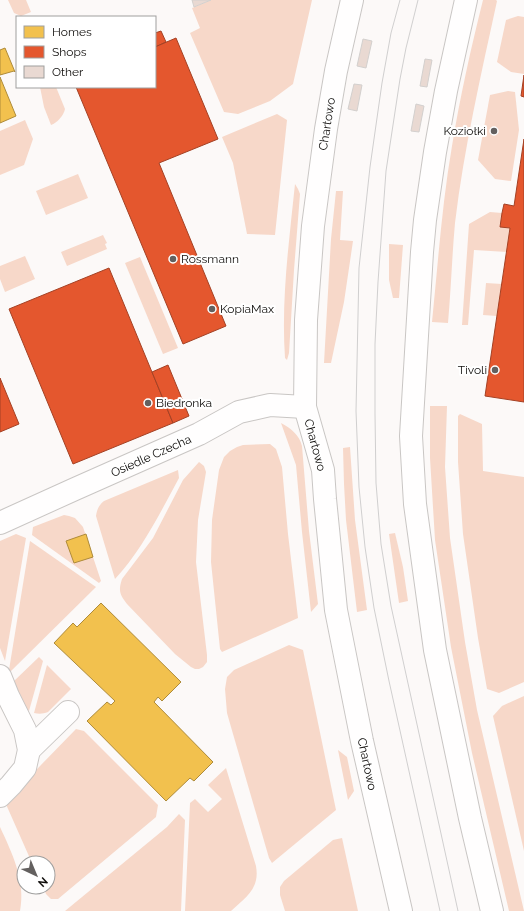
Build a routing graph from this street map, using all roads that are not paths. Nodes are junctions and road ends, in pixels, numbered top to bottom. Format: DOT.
graph roads {
  1 [pos="352,0"];
  2 [pos="466,0"];
  3 [pos="305,407"];
  4 [pos="0,523"];
  5 [pos="0,676"];
  6 [pos="68,712"];
  7 [pos="29,750"];
  8 [pos="0,796"];
  9 [pos="401,911"];
  10 [pos="492,911"];
  1 -- 3 [label="street, Chartowo"];
  2 -- 10 [label="street"];
  3 -- 4 [label="street, Osiedle Czecha"];
  3 -- 9 [label="street, Chartowo"];
  5 -- 7 [label="street"];
  6 -- 7 [label="street"];
  7 -- 8 [label="street"];
}
